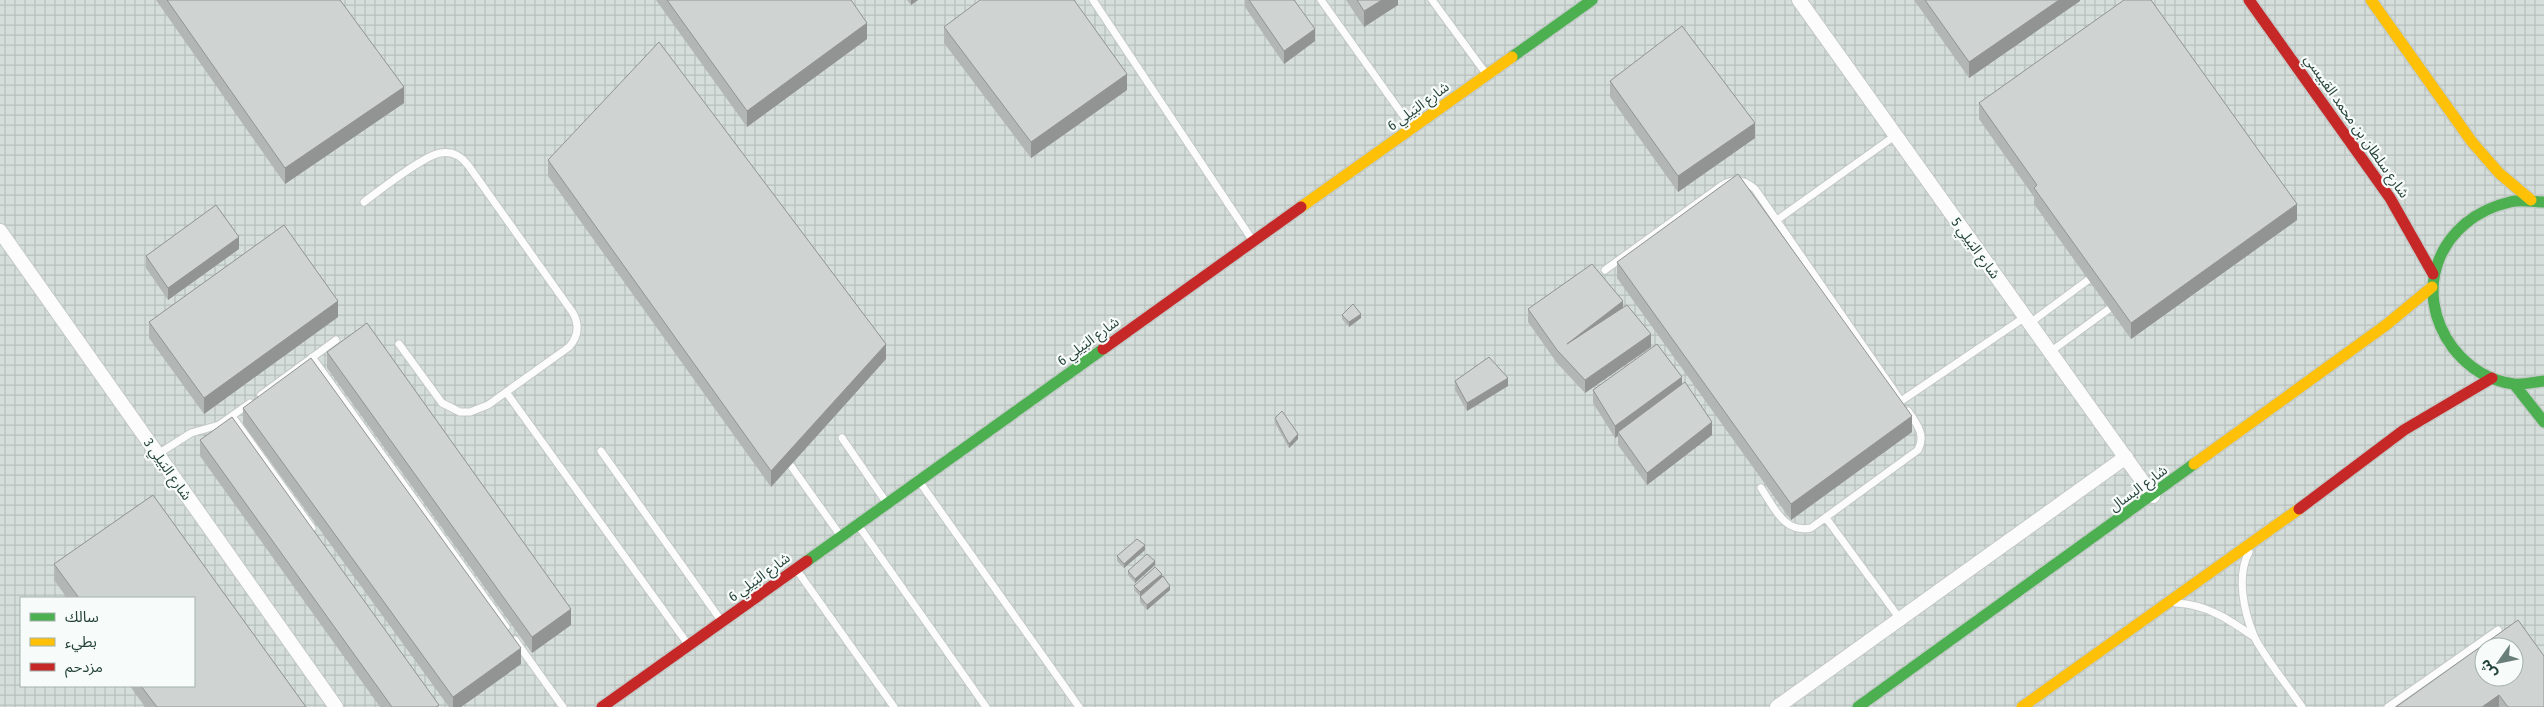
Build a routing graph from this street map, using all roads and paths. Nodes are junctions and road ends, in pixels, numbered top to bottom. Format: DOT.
graph roads {
  1 [pos="1093,0"];
  2 [pos="1321,0"];
  3 [pos="1432,0"];
  4 [pos="1592,0"];
  5 [pos="1799,0"];
  6 [pos="2249,0"];
  7 [pos="2372,0"];
  8 [pos="1487,75"];
  9 [pos="1413,128"];
  10 [pos="1896,135"];
  11 [pos="2531,200"];
  12 [pos="364,202"];
  13 [pos="2544,202"];
  14 [pos="1777,220"];
  15 [pos="0,231"];
  16 [pos="1253,242"];
  17 [pos="1605,270"];
  18 [pos="2433,274"];
  19 [pos="2088,280"];
  20 [pos="2432,287"];
  21 [pos="2109,309"];
  22 [pos="2027,320"];
  23 [pos="336,340"];
  24 [pos="399,344"];
  25 [pos="2050,352"];
  26 [pos="312,357"];
  27 [pos="2492,378"];
  28 [pos="2544,381"];
  29 [pos="2514,384"];
  30 [pos="506,392"];
  31 [pos="1901,401"];
  32 [pos="232,416"];
  33 [pos="2544,422"];
  34 [pos="842,438"];
  35 [pos="601,451"];
  36 [pos="158,454"];
  37 [pos="2126,457"];
  38 [pos="791,466"];
  39 [pos="919,481"];
  40 [pos="1761,488"];
  41 [pos="2153,496"];
  42 [pos="887,504"];
  43 [pos="1826,518"];
  44 [pos="857,525"];
  45 [pos="318,537"];
  46 [pos="841,537"];
  47 [pos="2254,542"];
  48 [pos="796,569"];
  49 [pos="2166,603"];
  50 [pos="1900,619"];
  51 [pos="722,622"];
  52 [pos="2498,630"];
  53 [pos="2254,637"];
  54 [pos="689,645"];
  55 [pos="336,707"];
  56 [pos="563,707"];
  57 [pos="602,707"];
  58 [pos="894,707"];
  59 [pos="986,707"];
  60 [pos="1079,707"];
  61 [pos="1777,707"];
  62 [pos="1858,707"];
  63 [pos="2022,707"];
  64 [pos="2302,707"];
  65 [pos="2388,707"];
  1 -- 16 [label="lane"];
  2 -- 9 [label="lane"];
  3 -- 8 [label="lane"];
  4 -- 8 [label="street, شارع البَيلِي 6"];
  5 -- 10 [label="street, شارع البَيلِي 5"];
  6 -- 18 [label="street, شارع سلطان بن محمد القبيسي"];
  7 -- 11 [label="street"];
  8 -- 9 [label="street, شارع البَيلِي 6"];
  9 -- 16 [label="street, شارع البَيلِي 6"];
  10 -- 14 [label="lane"];
  10 -- 22 [label="street, شارع البَيلِي 5"];
  11 -- 13 [label="street"];
  11 -- 18 [label="street"];
  12 -- 30 [label="lane"];
  14 -- 17 [label="lane"];
  14 -- 31 [label="lane"];
  15 -- 36 [label="street, شارع البَيلِي 3"];
  16 -- 39 [label="street, شارع البَيلِي 6"];
  18 -- 20 [label="street"];
  19 -- 22 [label="lane"];
  20 -- 27 [label="street"];
  20 -- 41 [label="street, شارع البسال"];
  21 -- 25 [label="lane"];
  22 -- 25 [label="street, شارع البَيلِي 5"];
  22 -- 31 [label="lane"];
  23 -- 26 [label="lane"];
  24 -- 30 [label="lane"];
  25 -- 37 [label="street, شارع البَيلِي 5"];
  26 -- 32 [label="lane"];
  26 -- 56 [label="lane"];
  27 -- 29 [label="street"];
  27 -- 47 [label="street"];
  28 -- 29 [label="street"];
  29 -- 33 [label="street"];
  30 -- 54 [label="lane"];
  31 -- 43 [label="lane"];
  32 -- 36 [label="lane"];
  32 -- 45 [label="lane"];
  34 -- 42 [label="lane"];
  35 -- 51 [label="lane"];
  36 -- 55 [label="street, شارع البَيلِي 3"];
  37 -- 41 [label="street, شارع البَيلِي 5"];
  37 -- 50 [label="street"];
  38 -- 46 [label="lane"];
  39 -- 42 [label="street, شارع البَيلِي 6"];
  39 -- 60 [label="lane"];
  40 -- 43 [label="lane"];
  41 -- 62 [label="street, شارع البسال"];
  42 -- 44 [label="street, شارع البَيلِي 6"];
  43 -- 50 [label="lane"];
  44 -- 46 [label="street, شارع البَيلِي 6"];
  44 -- 59 [label="lane"];
  46 -- 48 [label="street, شارع البَيلِي 6"];
  47 -- 49 [label="street"];
  47 -- 53 [label="lane"];
  48 -- 51 [label="street, شارع البَيلِي 6"];
  48 -- 58 [label="lane"];
  49 -- 53 [label="lane"];
  49 -- 63 [label="street"];
  50 -- 61 [label="street"];
  51 -- 54 [label="street, شارع البَيلِي 6"];
  52 -- 65 [label="lane"];
  53 -- 64 [label="lane"];
  54 -- 57 [label="street, شارع البَيلِي 6"];
}
